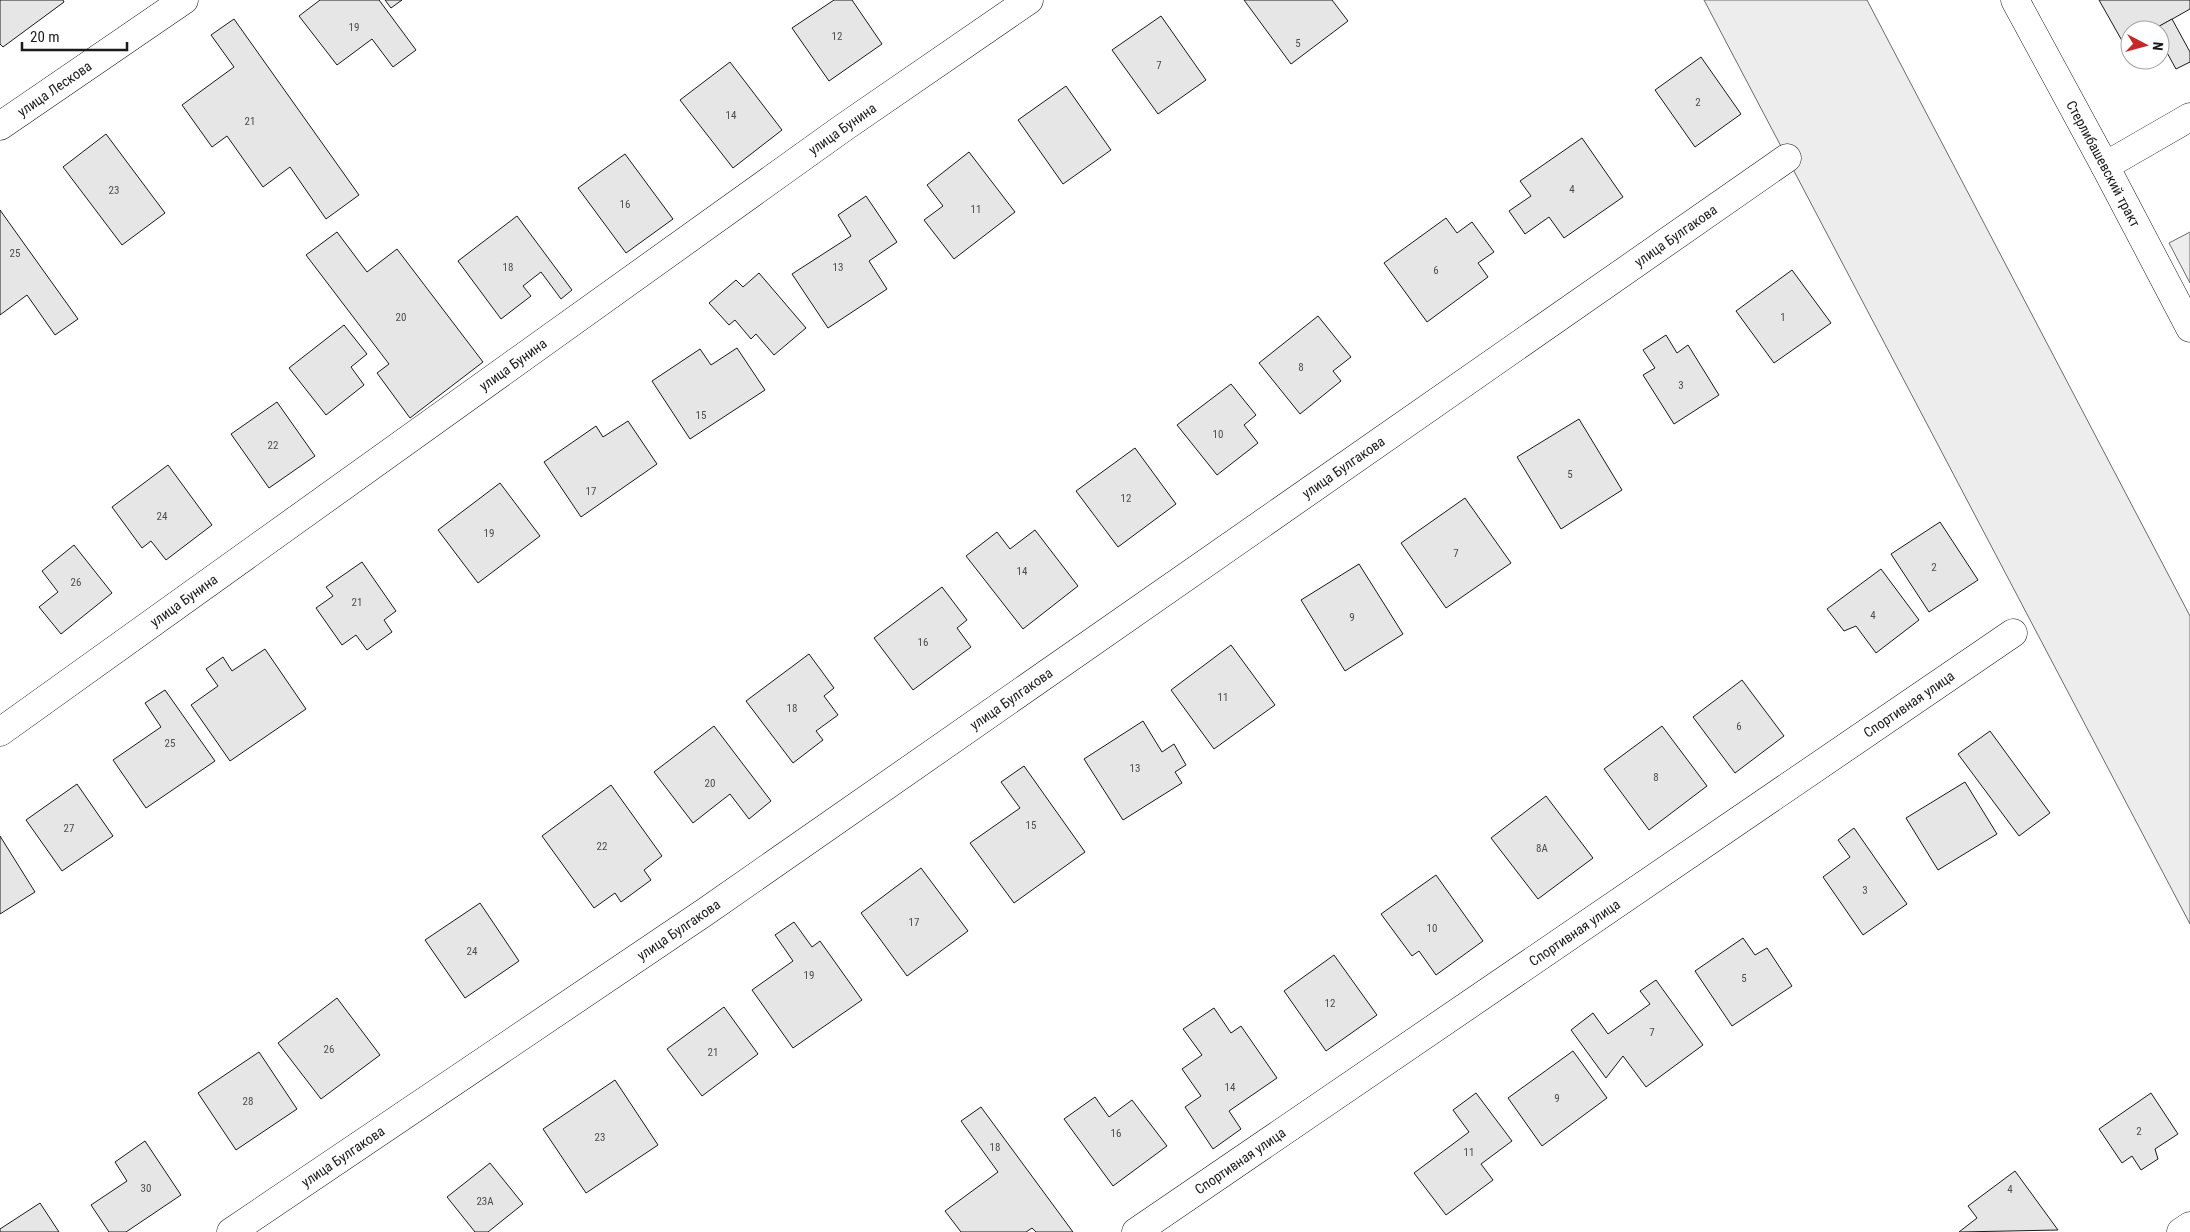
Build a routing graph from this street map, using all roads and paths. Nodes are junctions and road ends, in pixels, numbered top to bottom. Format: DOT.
graph roads {
  1 [pos="184,0"];
  2 [pos="1029,0"];
  3 [pos="2015,0"];
  4 [pos="2190,118"];
  5 [pos="0,126"];
  6 [pos="1787,158"];
  7 [pos="2105,166"];
  8 [pos="2190,328"];
  9 [pos="2013,633"];
  10 [pos="0,732"];
  11 [pos="2190,1226"];
  12 [pos="231,1232"];
  13 [pos="1136,1232"];
  14 [pos="2181,1232"];
  1 -- 5 [label="street, улица Лескова"];
  2 -- 10 [label="street, улица Бунина"];
  3 -- 7 [label="street, Стерлибашевский тракт"];
  4 -- 7 [label="street"];
  6 -- 12 [label="street, улица Булгакова"];
  7 -- 8 [label="street, Стерлибашевский тракт"];
  9 -- 13 [label="street, Спортивная улица"];
  11 -- 14 [label="street"];
}
